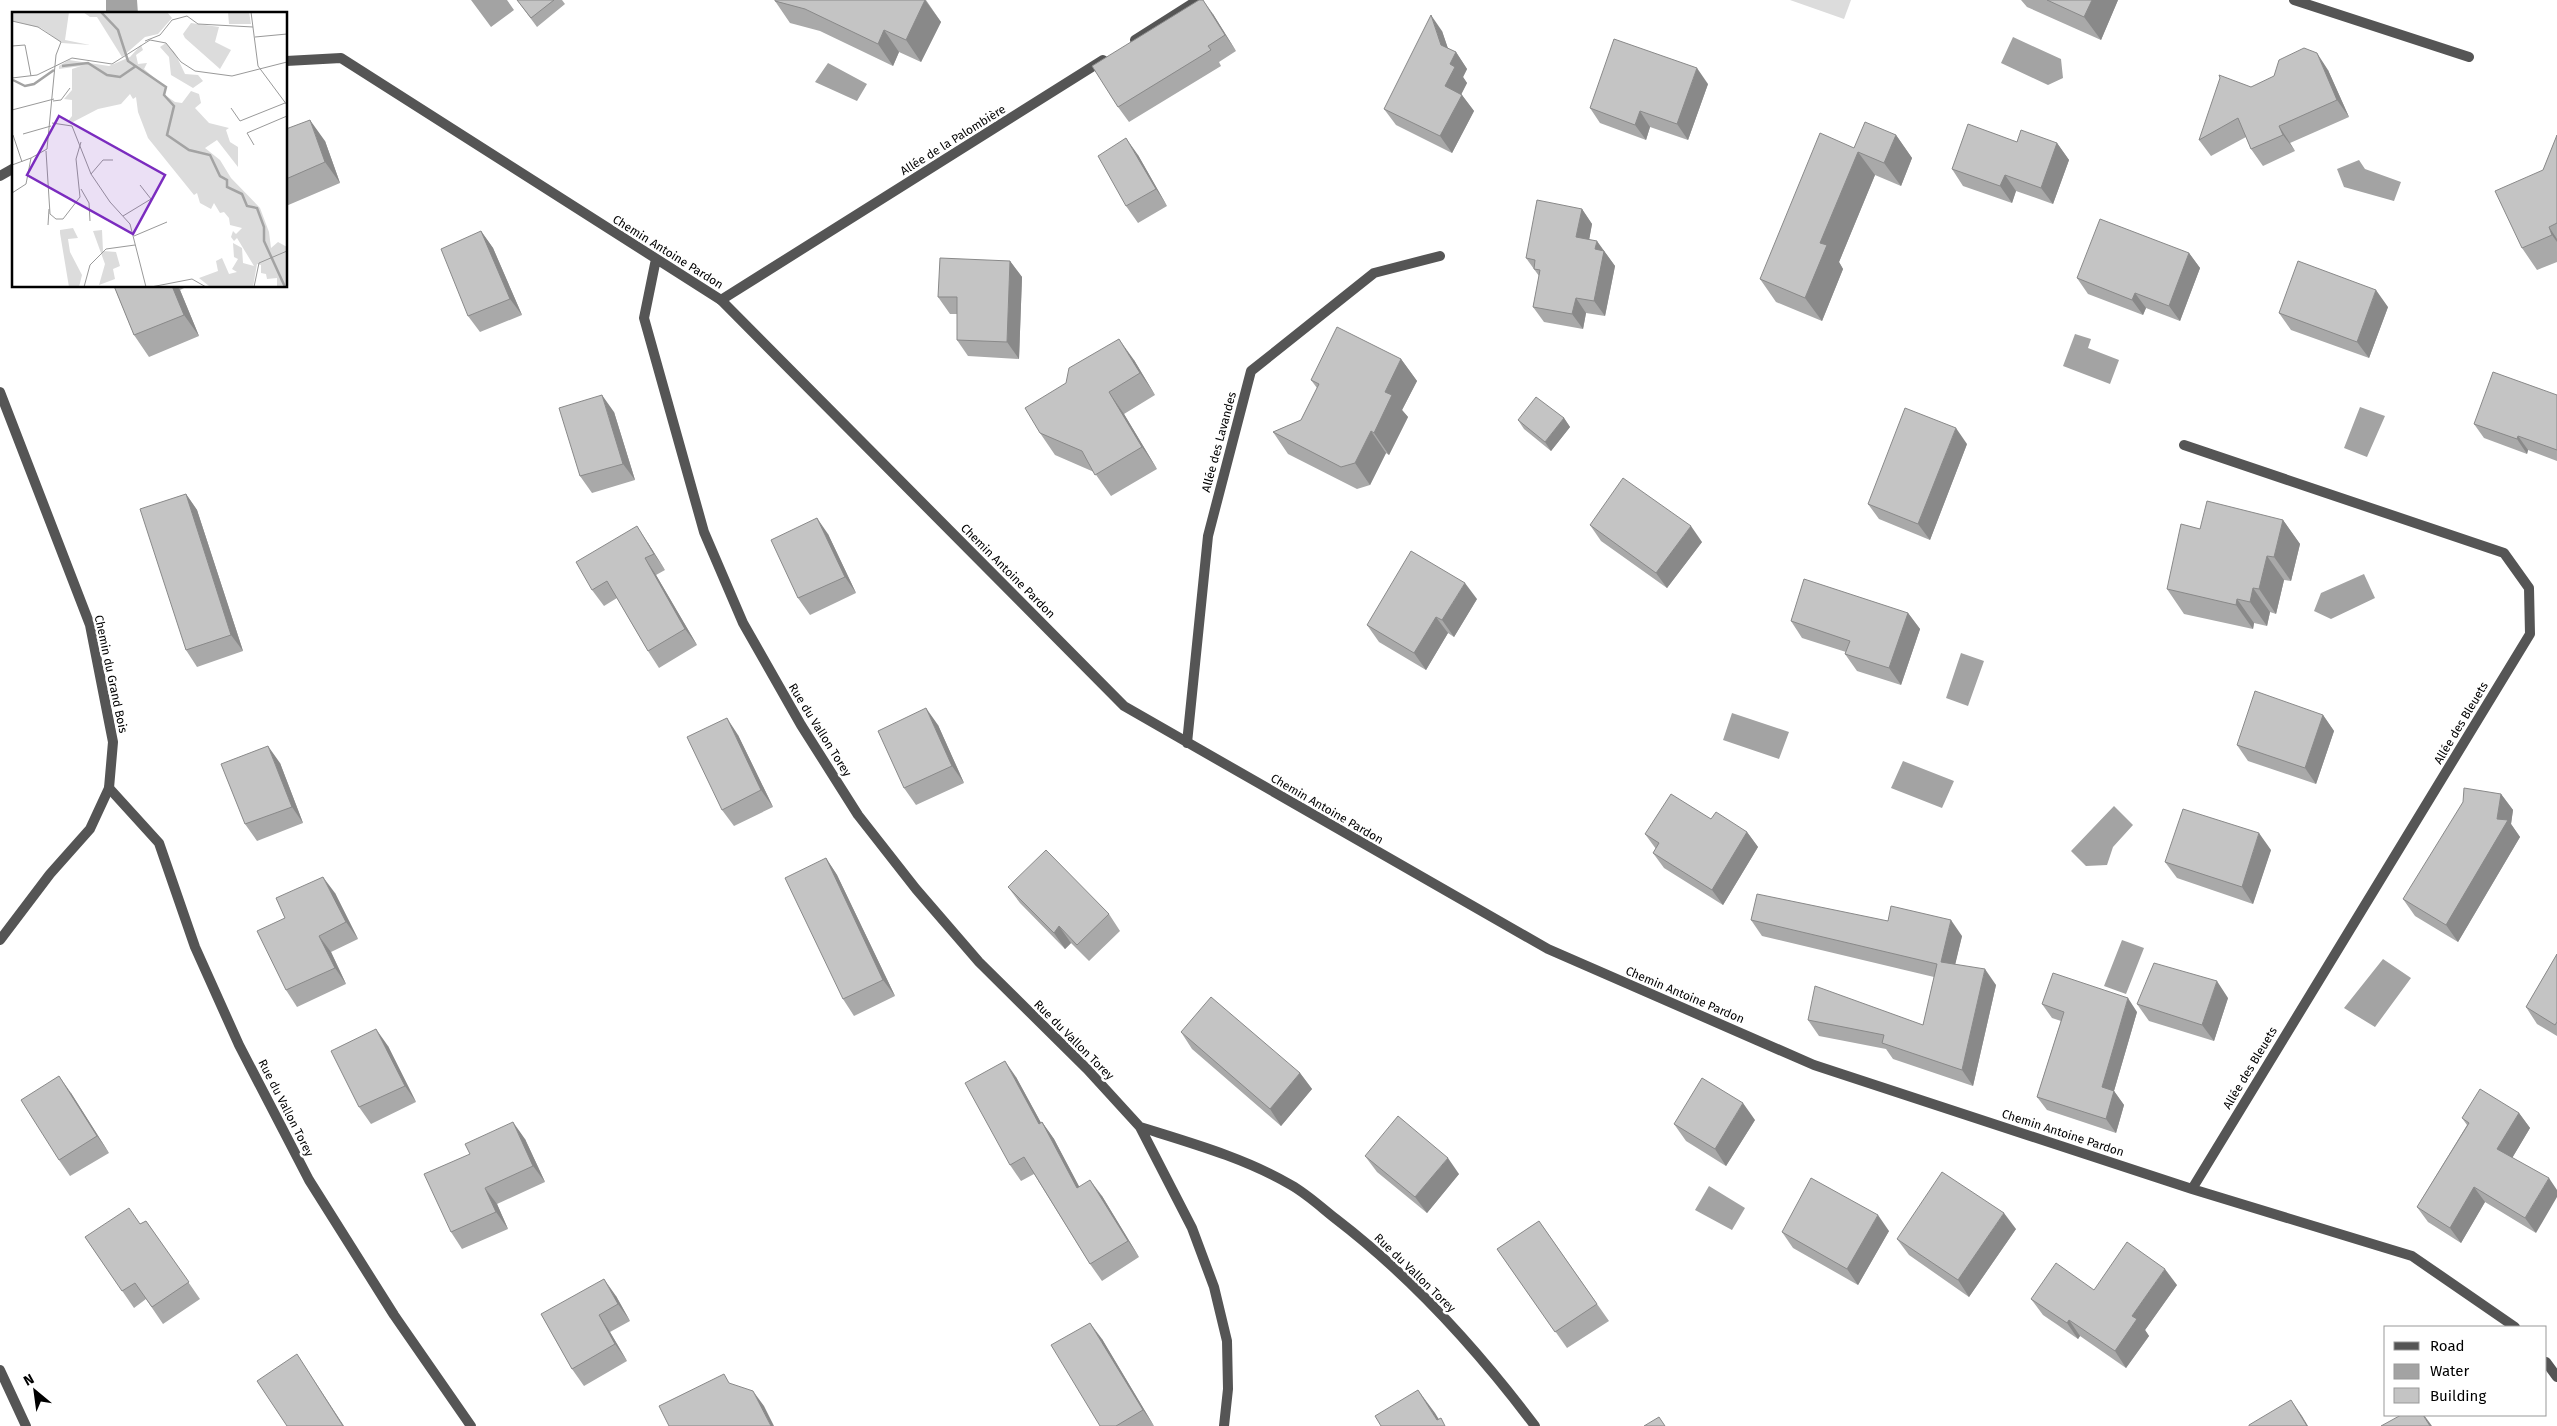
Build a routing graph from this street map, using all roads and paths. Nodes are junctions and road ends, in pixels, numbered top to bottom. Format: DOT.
graph roads {
  1 [pos="1198,0"];
  2 [pos="2294,0"];
  3 [pos="2469,58"];
  4 [pos="288,61"];
  5 [pos="12,169"];
  6 [pos="0,176"];
  7 [pos="1440,256"];
  8 [pos="656,259"];
  9 [pos="721,300"];
  10 [pos="0,392"];
  11 [pos="2184,445"];
  12 [pos="1187,743"];
  13 [pos="109,788"];
  14 [pos="0,940"];
  15 [pos="1140,1126"];
  16 [pos="2192,1189"];
  17 [pos="2514,1326"];
  18 [pos="2547,1363"];
  19 [pos="0,1370"];
  20 [pos="2557,1377"];
  21 [pos="26,1426"];
  22 [pos="471,1426"];
  23 [pos="1224,1426"];
  24 [pos="1534,1426"];
  1 -- 9 [label="street, Allée de la Palombière"];
  2 -- 3 [label="street"];
  4 -- 8 [label="street, Chemin Antoine Pardon"];
  5 -- 6 [label="street"];
  7 -- 12 [label="street, Allée des Lavandes"];
  8 -- 9 [label="street, Chemin Antoine Pardon"];
  8 -- 15 [label="street, Rue du Vallon Torey"];
  9 -- 12 [label="street, Chemin Antoine Pardon"];
  10 -- 13 [label="street, Chemin du Grand Bois"];
  11 -- 16 [label="street, Allée des Bleuets"];
  12 -- 16 [label="street, Chemin Antoine Pardon"];
  13 -- 14 [label="street, Chemin du Grand Bois"];
  13 -- 22 [label="street, Rue du Vallon Torey"];
  15 -- 23 [label="street, Rue du Vallon Torey"];
  15 -- 24 [label="street, Rue du Vallon Torey"];
  16 -- 17 [label="street, Chemin Antoine Pardon"];
  18 -- 20 [label="street"];
  19 -- 21 [label="street"];
}
